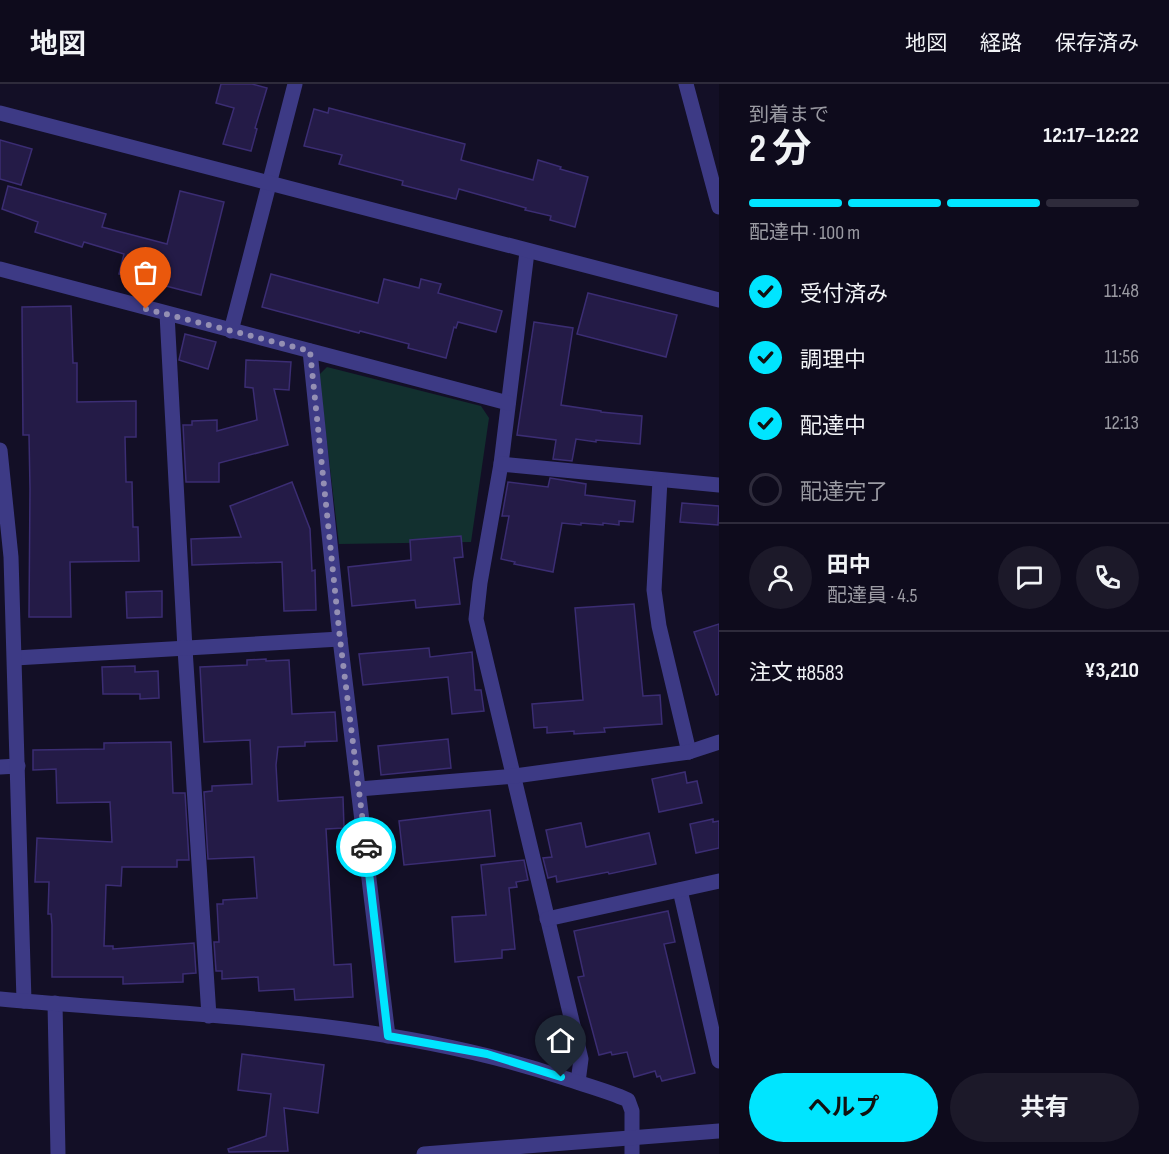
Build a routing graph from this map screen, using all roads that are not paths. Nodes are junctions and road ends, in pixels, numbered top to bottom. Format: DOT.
graph roads {
  1 [pos="295,84"];
  2 [pos="686,84"];
  3 [pos="0,113"];
  4 [pos="268,184"];
  5 [pos="719,207"];
  6 [pos="527,252"];
  7 [pos="0,270"];
  8 [pos="719,300"];
  9 [pos="167,314"];
  10 [pos="231,331"];
  11 [pos="310,351"];
  12 [pos="508,403"];
  13 [pos="0,450"];
  14 [pos="501,464"];
  15 [pos="660,480"];
  16 [pos="719,484"];
  17 [pos="5,556"];
  18 [pos="340,639"];
  19 [pos="185,649"];
  20 [pos="15,658"];
  21 [pos="719,742"];
  22 [pos="689,752"];
  23 [pos="18,766"];
  24 [pos="0,767"];
  25 [pos="515,776"];
  26 [pos="359,789"];
  27 [pos="719,881"];
  28 [pos="680,890"];
  29 [pos="547,919"];
  30 [pos="0,999"];
  31 [pos="24,1001"];
  32 [pos="55,1003"];
  33 [pos="209,1016"];
  34 [pos="388,1036"];
  35 [pos="719,1061"];
  36 [pos="578,1082"];
  37 [pos="719,1131"];
  38 [pos="632,1137"];
  39 [pos="58,1154"];
  40 [pos="424,1154"];
  41 [pos="632,1154"];
  1 -- 4 [label="street"];
  2 -- 5 [label="street"];
  3 -- 4 [label="street"];
  4 -- 6 [label="street"];
  4 -- 10 [label="street"];
  6 -- 8 [label="street"];
  6 -- 12 [label="street"];
  7 -- 9 [label="street"];
  9 -- 10 [label="street"];
  9 -- 19 [label="street"];
  10 -- 11 [label="street"];
  11 -- 12 [label="street"];
  11 -- 18 [label="street"];
  12 -- 14 [label="street"];
  13 -- 17 [label="street"];
  14 -- 15 [label="street"];
  14 -- 25 [label="street"];
  15 -- 16 [label="street"];
  15 -- 22 [label="street"];
  17 -- 20 [label="street"];
  18 -- 19 [label="street"];
  18 -- 26 [label="street"];
  19 -- 20 [label="street"];
  19 -- 33 [label="street"];
  20 -- 23 [label="street"];
  21 -- 22 [label="street"];
  22 -- 25 [label="street"];
  23 -- 24 [label="street"];
  23 -- 31 [label="street"];
  25 -- 26 [label="street"];
  25 -- 29 [label="street"];
  26 -- 34 [label="street"];
  27 -- 28 [label="street"];
  28 -- 29 [label="street"];
  28 -- 35 [label="street"];
  29 -- 36 [label="street"];
  30 -- 31 [label="street"];
  31 -- 32 [label="street"];
  32 -- 33 [label="street"];
  32 -- 39 [label="street"];
  33 -- 34 [label="street"];
  34 -- 36 [label="street"];
  36 -- 38 [label="street"];
  37 -- 38 [label="street"];
  38 -- 40 [label="street"];
  38 -- 41 [label="street"];
}
